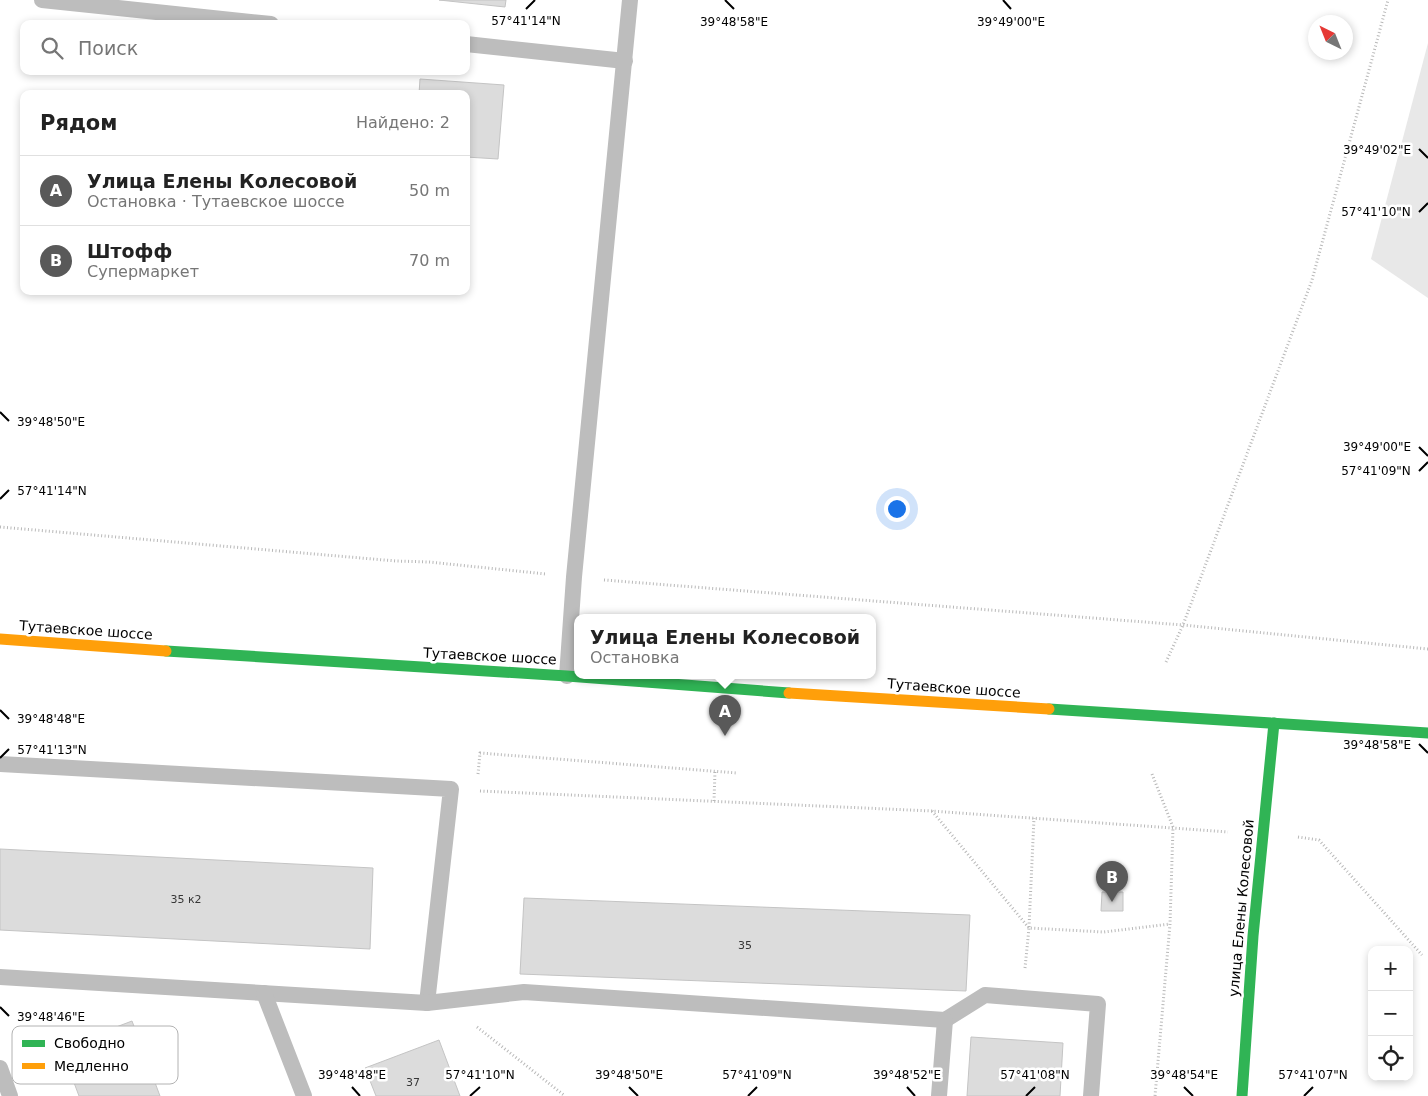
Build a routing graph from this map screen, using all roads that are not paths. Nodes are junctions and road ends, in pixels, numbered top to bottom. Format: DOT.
graph roads {
  1 [pos="42,0"];
  2 [pos="630,0"];
  3 [pos="233,20"];
  4 [pos="470,44"];
  5 [pos="625,61"];
  6 [pos="0,639"];
  7 [pos="567,676"];
  8 [pos="574,677"];
  9 [pos="603,679"];
  10 [pos="1274,723"];
  11 [pos="1428,733"];
  12 [pos="0,764"];
  13 [pos="0,977"];
  14 [pos="264,993"];
  15 [pos="435,1002"];
  16 [pos="945,1020"];
  17 [pos="0,1068"];
  18 [pos="10,1096"];
  19 [pos="304,1096"];
  20 [pos="939,1096"];
  21 [pos="1091,1096"];
  22 [pos="1242,1096"];
  1 -- 3 [label="lane"];
  2 -- 5 [label="lane"];
  4 -- 5 [label="lane"];
  5 -- 7 [label="lane"];
  6 -- 7 [label="main road, Тутаевское шоссе"];
  7 -- 8 [label="main road, Тутаевское шоссе"];
  9 -- 10 [label="main road, Тутаевское шоссе"];
  10 -- 11 [label="main road, Тутаевское шоссе"];
  10 -- 22 [label="main road, улица Елены Колесовой"];
  12 -- 15 [label="lane"];
  13 -- 14 [label="lane"];
  14 -- 15 [label="lane"];
  14 -- 19 [label="lane"];
  15 -- 16 [label="lane"];
  16 -- 20 [label="lane"];
  16 -- 21 [label="lane"];
  17 -- 18 [label="lane"];
}
